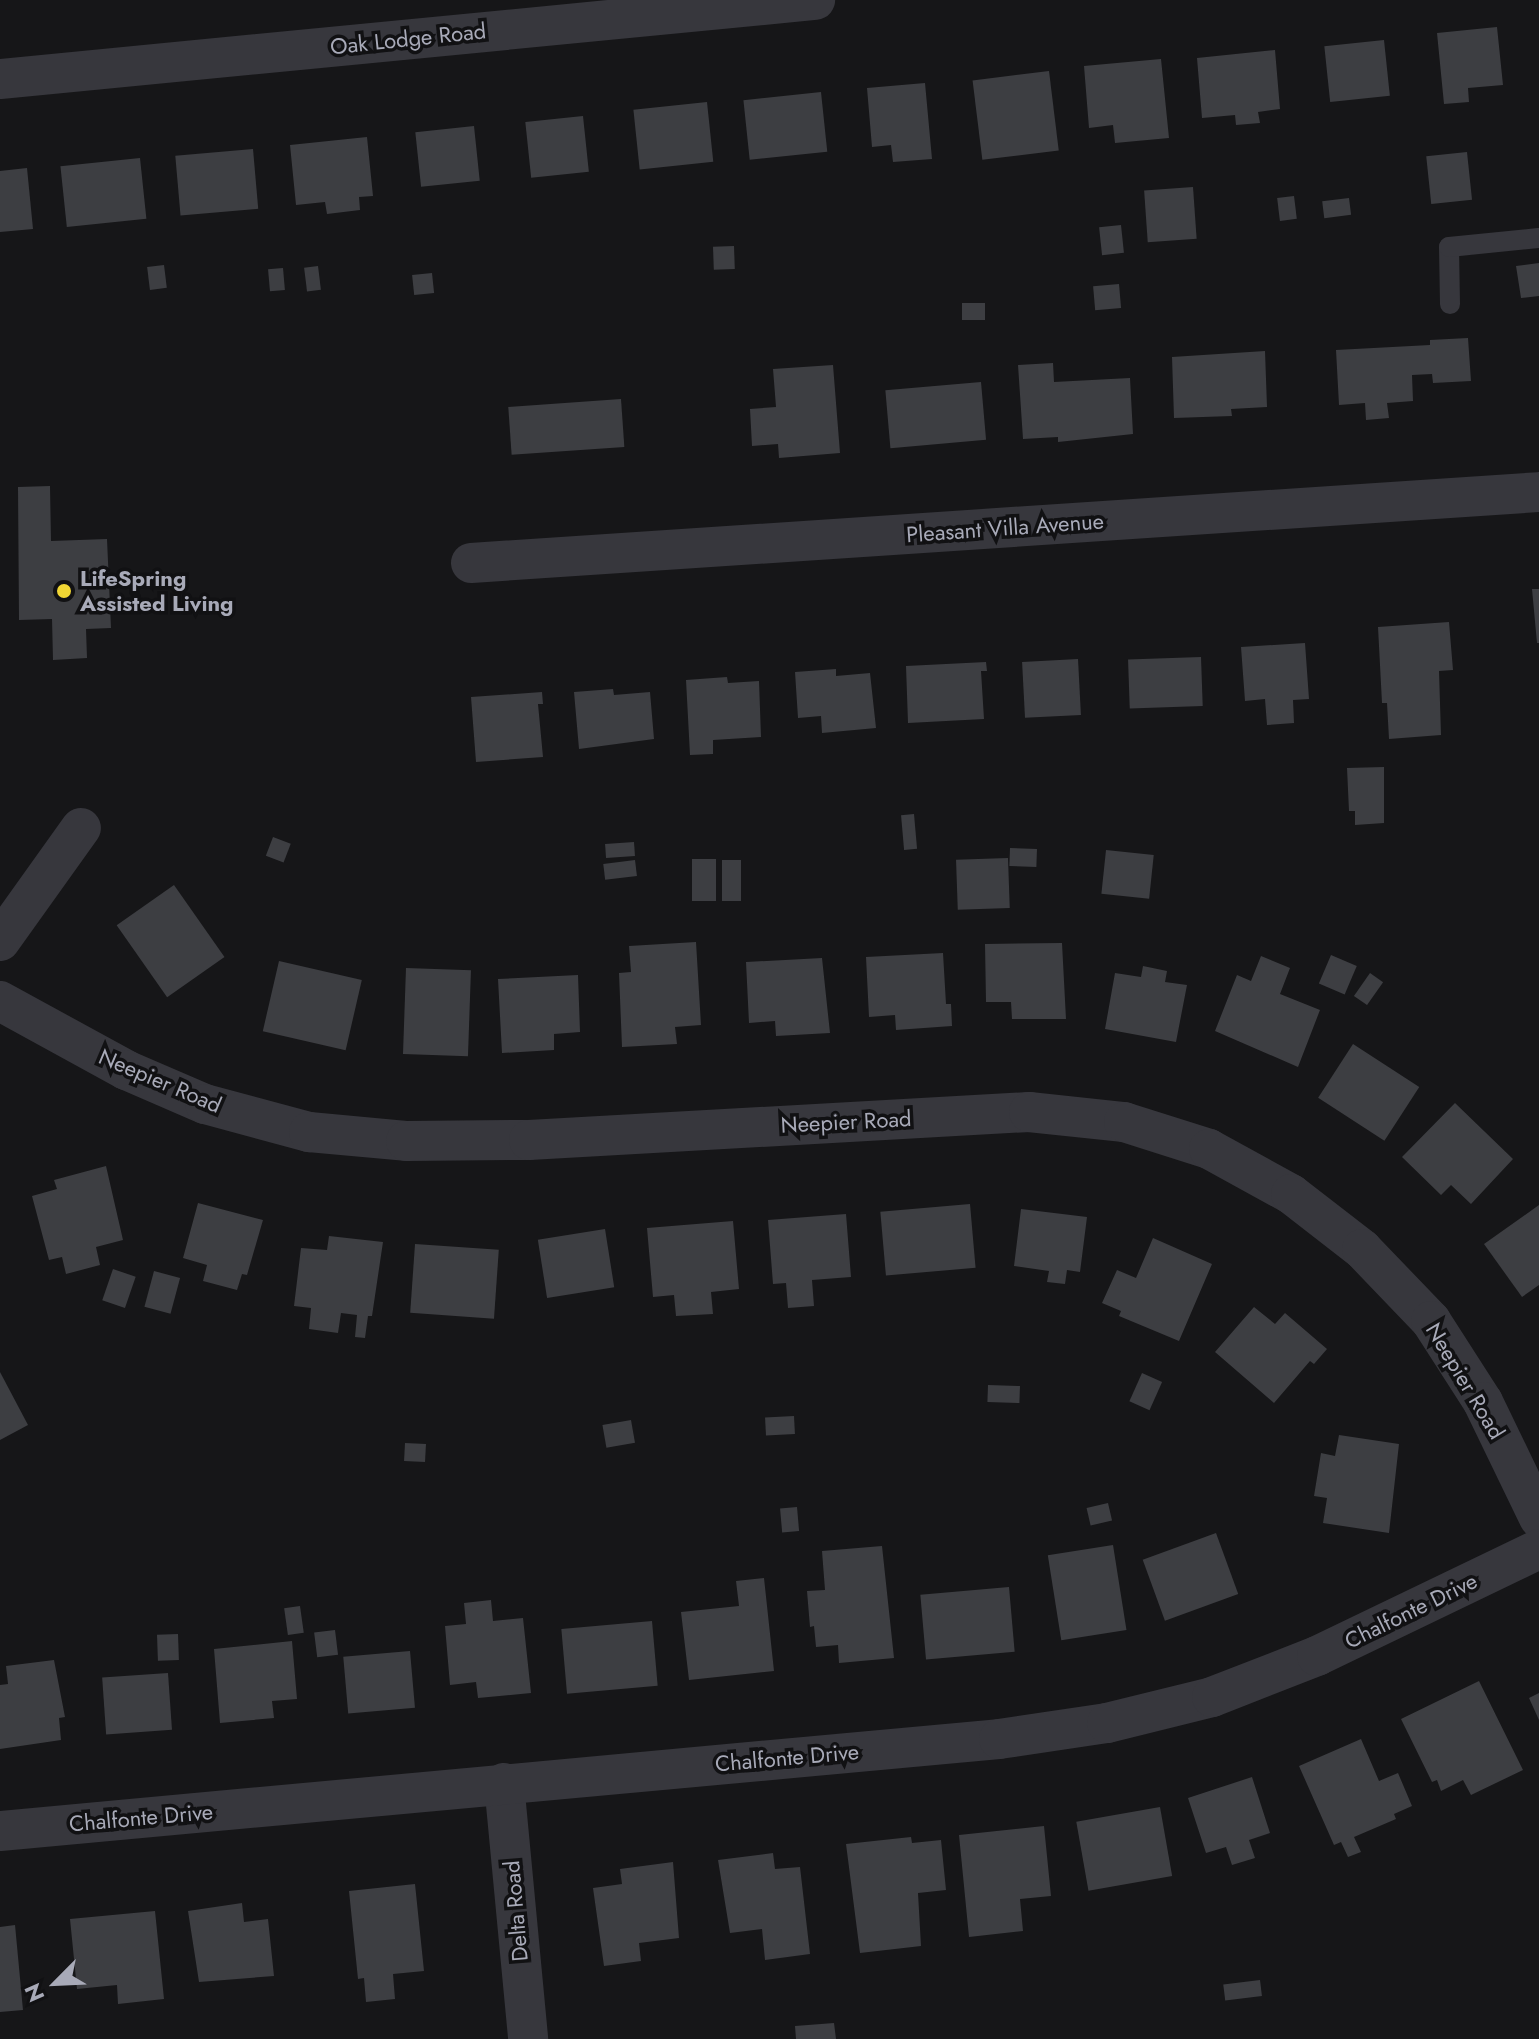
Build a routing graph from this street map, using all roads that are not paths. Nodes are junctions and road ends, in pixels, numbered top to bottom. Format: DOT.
graph roads {
  1 [pos="815,0"];
  2 [pos="0,79"];
  3 [pos="1539,238"];
  4 [pos="1450,304"];
  5 [pos="1539,492"];
  6 [pos="471,563"];
  7 [pos="81,828"];
  8 [pos="0,941"];
  9 [pos="0,1001"];
  10 [pos="1539,1518"];
  11 [pos="1539,1549"];
  12 [pos="504,1783"];
  13 [pos="0,1831"];
  14 [pos="528,2039"];
  1 -- 2 [label="street, Oak Lodge Road"];
  3 -- 4 [label="lane"];
  5 -- 6 [label="street, Pleasant Villa Avenue"];
  7 -- 8 [label="street"];
  9 -- 10 [label="street, Neepier Road"];
  11 -- 12 [label="street, Chalfonte Drive"];
  12 -- 13 [label="street, Chalfonte Drive"];
  12 -- 14 [label="street, Delta Road"];
}
